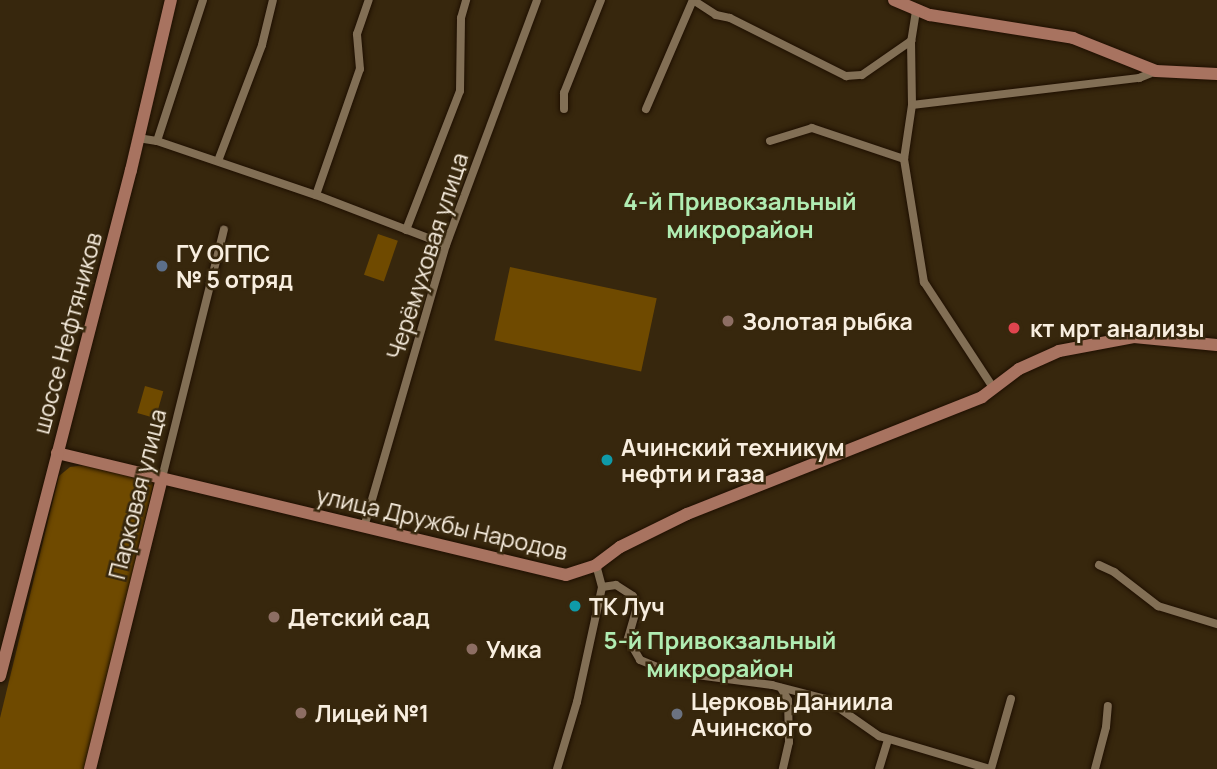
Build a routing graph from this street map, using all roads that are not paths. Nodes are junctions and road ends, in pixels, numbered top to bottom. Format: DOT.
graph roads {
  1 [pos="171,0"];
  2 [pos="203,0"];
  3 [pos="273,0"];
  4 [pos="369,0"];
  5 [pos="466,0"];
  6 [pos="537,0"];
  7 [pos="601,0"];
  8 [pos="693,0"];
  9 [pos="894,0"];
  10 [pos="916,11"];
  11 [pos="911,41"];
  12 [pos="1156,71"];
  13 [pos="1217,74"];
  14 [pos="912,105"];
  15 [pos="564,108"];
  16 [pos="646,109"];
  17 [pos="138,138"];
  18 [pos="157,141"];
  19 [pos="770,141"];
  20 [pos="904,159"];
  21 [pos="218,161"];
  22 [pos="316,195"];
  23 [pos="224,230"];
  24 [pos="406,230"];
  25 [pos="446,245"];
  26 [pos="1217,345"];
  27 [pos="993,389"];
  28 [pos="57,453"];
  29 [pos="162,478"];
  30 [pos="364,527"];
  31 [pos="596,565"];
  32 [pos="1098,565"];
  33 [pos="602,587"];
  34 [pos="1217,624"];
  35 [pos="0,676"];
  36 [pos="781,688"];
  37 [pos="1011,699"];
  38 [pos="1108,706"];
  39 [pos="888,740"];
  40 [pos="90,769"];
  41 [pos="557,769"];
  42 [pos="783,769"];
  43 [pos="879,769"];
  44 [pos="991,769"];
  45 [pos="1095,769"];
  1 -- 17 [label="street, шоссе Нефтяников"];
  2 -- 18 [label="street"];
  3 -- 21 [label="street"];
  4 -- 22 [label="street"];
  5 -- 24 [label="street"];
  6 -- 25 [label="street, Черёмуховая улица"];
  7 -- 15 [label="street"];
  8 -- 11 [label="street"];
  8 -- 16 [label="street"];
  9 -- 10 [label="street"];
  10 -- 11 [label="street"];
  10 -- 12 [label="street"];
  11 -- 14 [label="street"];
  12 -- 13 [label="street"];
  12 -- 14 [label="street"];
  14 -- 20 [label="street"];
  17 -- 18 [label="street"];
  17 -- 28 [label="street, шоссе Нефтяников"];
  18 -- 21 [label="street"];
  19 -- 20 [label="street"];
  20 -- 27 [label="street"];
  21 -- 22 [label="street"];
  22 -- 24 [label="street"];
  23 -- 29 [label="street, Парковая улица"];
  24 -- 25 [label="street"];
  25 -- 30 [label="street, Черёмуховая улица"];
  26 -- 27 [label="street, улица Дружбы Народов"];
  27 -- 31 [label="street, улица Дружбы Народов"];
  28 -- 29 [label="street, улица Дружбы Народов"];
  28 -- 35 [label="street, шоссе Нефтяников"];
  29 -- 30 [label="street, улица Дружбы Народов"];
  29 -- 40 [label="street, Парковая улица"];
  30 -- 31 [label="street, улица Дружбы Народов"];
  31 -- 33 [label="street"];
  32 -- 34 [label="street"];
  33 -- 36 [label="street"];
  33 -- 41 [label="street"];
  36 -- 39 [label="street"];
  36 -- 42 [label="street"];
  37 -- 44 [label="street"];
  38 -- 45 [label="street"];
  39 -- 43 [label="street"];
  39 -- 44 [label="street"];
}
